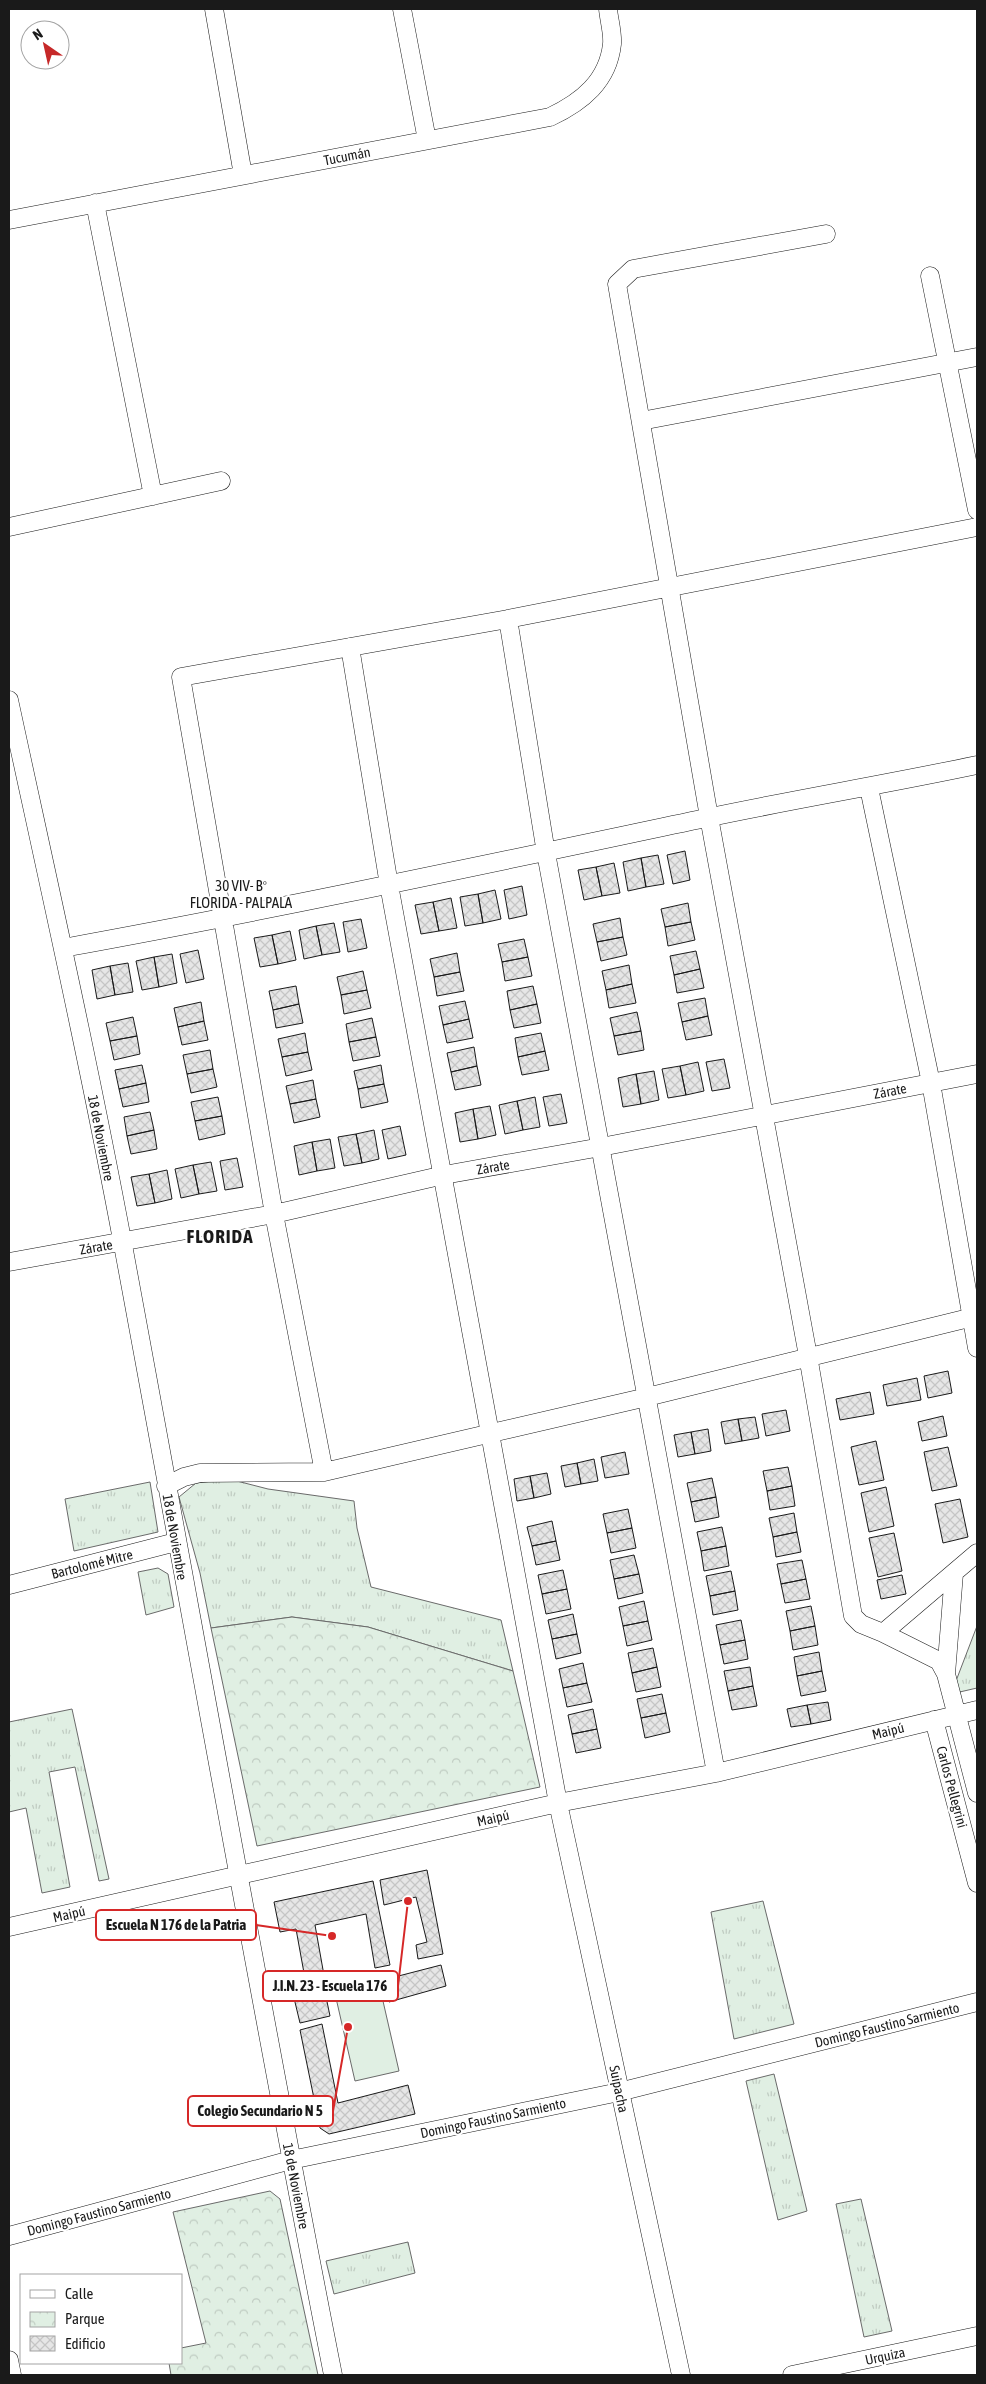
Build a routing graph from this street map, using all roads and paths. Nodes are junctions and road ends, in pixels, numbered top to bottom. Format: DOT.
graph roads {
  1 [pos="214,9"];
  2 [pos="402,9"];
  3 [pos="608,9"];
  4 [pos="427,140"];
  5 [pos="243,175"];
  6 [pos="94,203"];
  7 [pos="9,220"];
  8 [pos="826,234"];
  9 [pos="930,276"];
  10 [pos="977,357"];
  11 [pos="947,363"];
  12 [pos="641,421"];
  13 [pos="221,481"];
  14 [pos="153,496"];
  15 [pos="977,510"];
  16 [pos="9,526"];
  17 [pos="977,527"];
  18 [pos="669,586"];
  19 [pos="508,619"];
  20 [pos="350,647"];
  21 [pos="9,700"];
  22 [pos="977,765"];
  23 [pos="870,788"];
  24 [pos="709,817"];
  25 [pos="546,852"];
  26 [pos="389,885"];
  27 [pos="221,920"];
  28 [pos="62,948"];
  29 [pos="977,1074"];
  30 [pos="930,1083"];
  31 [pos="764,1114"];
  32 [pos="601,1147"];
  33 [pos="444,1175"];
  34 [pos="274,1214"];
  35 [pos="122,1243"];
  36 [pos="9,1262"];
  37 [pos="975,1317"];
  38 [pos="977,1348"];
  39 [pos="808,1356"];
  40 [pos="647,1397"];
  41 [pos="489,1434"];
  42 [pos="324,1472"];
  43 [pos="166,1486"];
  44 [pos="176,1542"];
  45 [pos="977,1553"];
  46 [pos="954,1573"];
  47 [pos="9,1585"];
  48 [pos="883,1633"];
  49 [pos="946,1674"];
  50 [pos="977,1710"];
  51 [pos="957,1714"];
  52 [pos="934,1720"];
  53 [pos="716,1773"];
  54 [pos="977,1793"];
  55 [pos="558,1803"];
  56 [pos="238,1876"];
  57 [pos="977,1883"];
  58 [pos="9,1927"];
  59 [pos="977,2002"];
  60 [pos="619,2092"];
  61 [pos="291,2160"];
  62 [pos="9,2236"];
  63 [pos="977,2336"];
  64 [pos="9,2360"];
  65 [pos="12,2375"];
  66 [pos="333,2375"];
  67 [pos="681,2375"];
  68 [pos="792,2375"];
  1 -- 5 [label="street"];
  2 -- 4 [label="street"];
  3 -- 4 [label="street, Tucumán"];
  4 -- 5 [label="street, Tucumán"];
  5 -- 6 [label="street, Tucumán"];
  6 -- 7 [label="street, Tucumán"];
  6 -- 14 [label="street"];
  8 -- 12 [label="street"];
  9 -- 11 [label="street"];
  10 -- 11 [label="street"];
  11 -- 12 [label="street"];
  11 -- 15 [label="street"];
  12 -- 18 [label="street"];
  13 -- 14 [label="street"];
  14 -- 16 [label="street"];
  17 -- 18 [label="street"];
  18 -- 19 [label="street"];
  18 -- 24 [label="street"];
  19 -- 20 [label="street"];
  19 -- 25 [label="street"];
  20 -- 26 [label="street, Suipacha"];
  20 -- 27 [label="street"];
  21 -- 28 [label="street, 18 de Noviembre"];
  22 -- 23 [label="street"];
  23 -- 24 [label="street"];
  23 -- 30 [label="street"];
  24 -- 25 [label="street"];
  24 -- 31 [label="street"];
  25 -- 26 [label="street"];
  25 -- 32 [label="street"];
  26 -- 27 [label="street"];
  26 -- 33 [label="street, Suipacha"];
  27 -- 28 [label="street"];
  27 -- 34 [label="street"];
  28 -- 35 [label="street, 18 de Noviembre"];
  29 -- 30 [label="street, Zárate"];
  30 -- 31 [label="street, Zárate"];
  30 -- 37 [label="street"];
  31 -- 32 [label="street, Zárate"];
  31 -- 39 [label="street"];
  32 -- 33 [label="street, Zárate"];
  32 -- 40 [label="street"];
  33 -- 34 [label="street, Zárate"];
  33 -- 41 [label="street, Suipacha"];
  34 -- 35 [label="street, Zárate"];
  34 -- 42 [label="street"];
  35 -- 36 [label="street, Zárate"];
  35 -- 43 [label="street, 18 de Noviembre"];
  37 -- 38 [label="street"];
  37 -- 39 [label="street"];
  39 -- 40 [label="street"];
  39 -- 48 [label="street"];
  40 -- 41 [label="street"];
  40 -- 53 [label="street"];
  41 -- 42 [label="street"];
  41 -- 55 [label="street, Suipacha"];
  42 -- 43 [label="street"];
  43 -- 44 [label="street, 18 de Noviembre"];
  44 -- 47 [label="street, Bartolomé Mitre"];
  44 -- 56 [label="street, 18 de Noviembre"];
  45 -- 46 [label="street"];
  46 -- 48 [label="street"];
  46 -- 49 [label="street"];
  48 -- 49 [label="street"];
  49 -- 51 [label="street, Carlos Pellegrini"];
  50 -- 51 [label="street, Maipú"];
  51 -- 52 [label="street, Maipú"];
  51 -- 54 [label="street, Carlos Pellegrini"];
  52 -- 53 [label="street, Maipú"];
  52 -- 57 [label="street, Carlos Pellegrini"];
  53 -- 55 [label="street, Maipú"];
  55 -- 56 [label="street, Maipú"];
  55 -- 60 [label="street, Suipacha"];
  56 -- 58 [label="street, Maipú"];
  56 -- 61 [label="street, 18 de Noviembre"];
  59 -- 60 [label="street, Domingo Faustino Sarmiento"];
  60 -- 61 [label="street, Domingo Faustino Sarmiento"];
  60 -- 67 [label="street, Suipacha"];
  61 -- 62 [label="street, Domingo Faustino Sarmiento"];
  61 -- 66 [label="street, 18 de Noviembre"];
  63 -- 68 [label="street, Urquiza"];
  64 -- 65 [label="street"];
}
